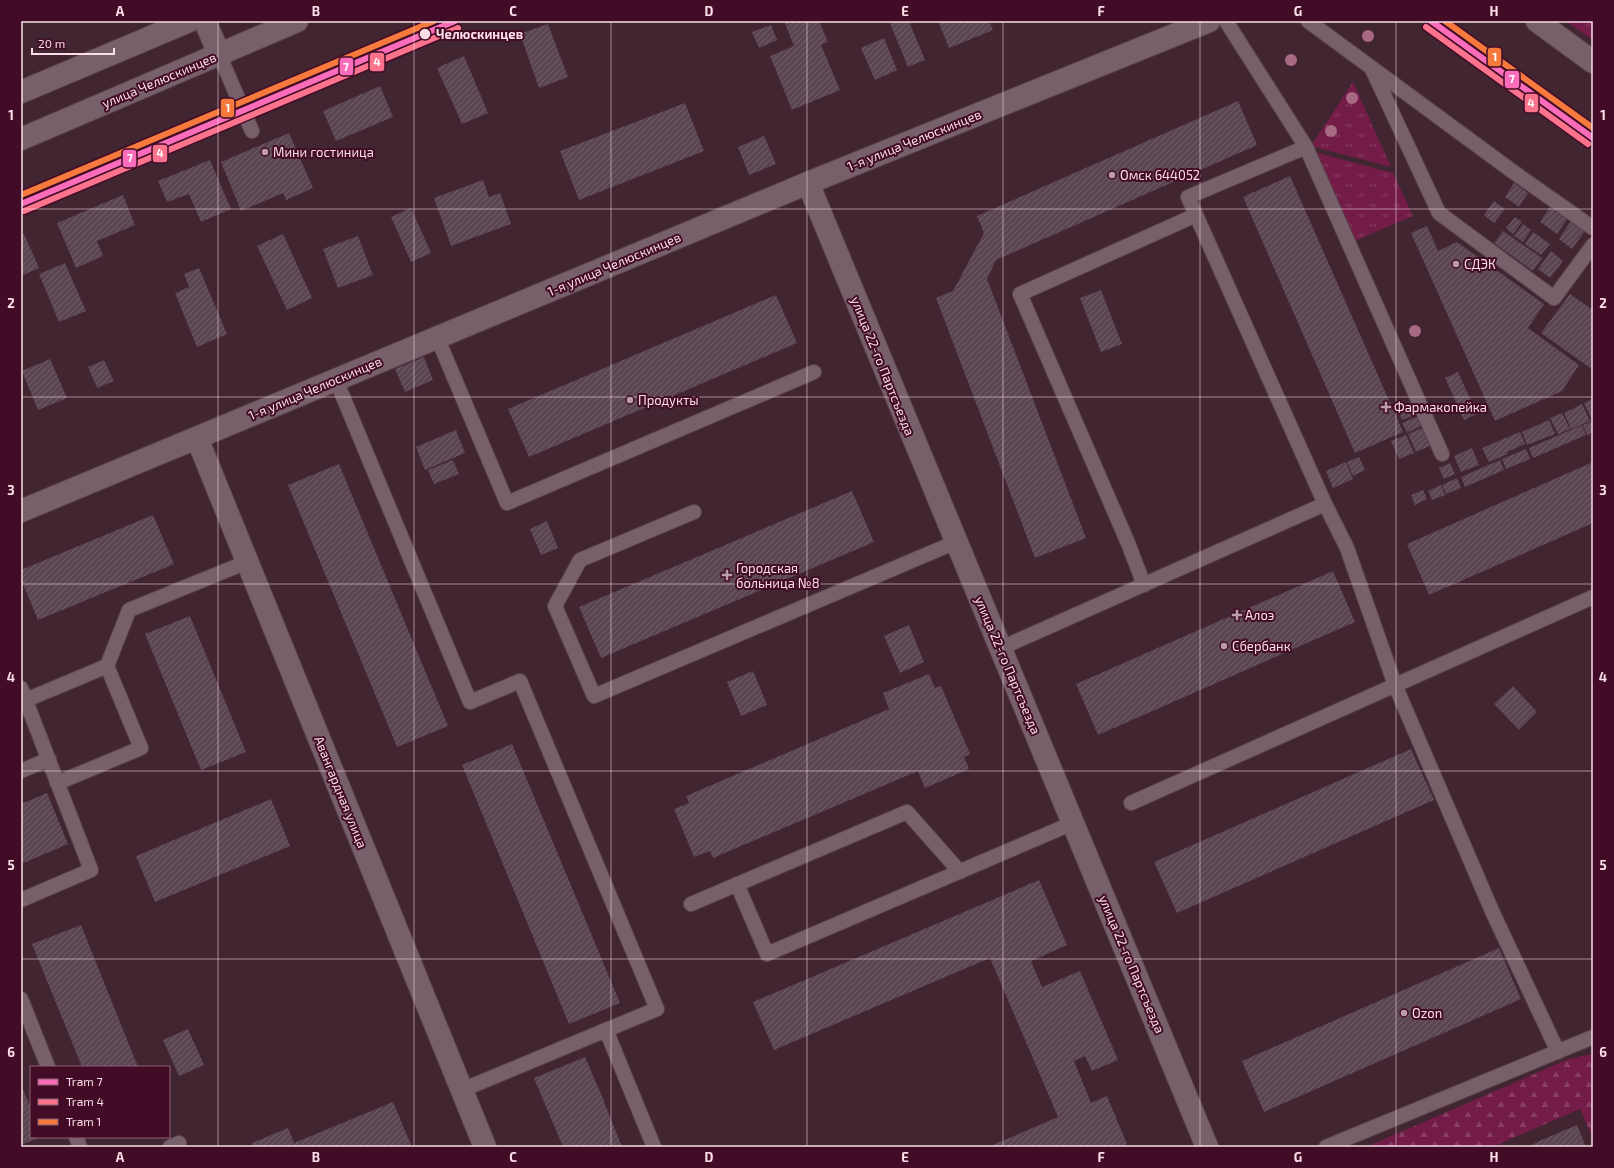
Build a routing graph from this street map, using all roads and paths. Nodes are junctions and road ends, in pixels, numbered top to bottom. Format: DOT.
graph roads {
  1 [pos="189,21"];
  2 [pos="205,21"];
  3 [pos="298,21"];
  4 [pos="1209,21"];
  5 [pos="1226,21"];
  6 [pos="1308,21"];
  7 [pos="1537,21"];
  8 [pos="219,54"];
  9 [pos="1593,62"];
  10 [pos="1372,69"];
  11 [pos="21,92"];
  12 [pos="252,131"];
  13 [pos="21,139"];
  14 [pos="1306,147"];
  15 [pos="808,183"];
  16 [pos="1196,215"];
  17 [pos="1593,228"];
  18 [pos="1593,245"];
  19 [pos="437,337"];
  20 [pos="814,372"];
  21 [pos="336,380"];
  22 [pos="198,438"];
  23 [pos="1442,454"];
  24 [pos="1325,504"];
  25 [pos="21,511"];
  26 [pos="694,512"];
  27 [pos="956,542"];
  28 [pos="248,562"];
  29 [pos="1144,585"];
  30 [pos="1593,597"];
  31 [pos="1001,648"];
  32 [pos="107,666"];
  33 [pos="1395,686"];
  34 [pos="24,694"];
  35 [pos="49,759"];
  36 [pos="21,771"];
  37 [pos="58,783"];
  38 [pos="1131,803"];
  39 [pos="1073,823"];
  40 [pos="960,872"];
  41 [pos="737,884"];
  42 [pos="21,900"];
  43 [pos="691,904"];
  44 [pos="21,999"];
  45 [pos="606,1030"];
  46 [pos="1593,1036"];
  47 [pos="1558,1052"];
  48 [pos="48,1066"];
  49 [pos="462,1090"];
  50 [pos="485,1147"];
  51 [pos="654,1147"];
  52 [pos="1208,1147"];
  53 [pos="1326,1147"];
  1 -- 11 [label="street"];
  2 -- 8 [label="street"];
  3 -- 8 [label="street, улица Челюскинцев"];
  4 -- 15 [label="street, 1-я улица Челюскинцев"];
  5 -- 14 [label="lane"];
  6 -- 10 [label="lane"];
  7 -- 9 [label="street"];
  8 -- 12 [label="lane"];
  8 -- 13 [label="street, улица Челюскинцев"];
  10 -- 17 [label="lane"];
  10 -- 18 [label="lane"];
  14 -- 16 [label="lane"];
  14 -- 23 [label="lane"];
  15 -- 19 [label="street, 1-я улица Челюскинцев"];
  15 -- 27 [label="street, улица 22-го Партсъезда"];
  16 -- 24 [label="lane"];
  16 -- 29 [label="lane"];
  19 -- 20 [label="lane"];
  19 -- 21 [label="street, 1-я улица Челюскинцев"];
  21 -- 22 [label="street, 1-я улица Челюскинцев"];
  21 -- 45 [label="lane"];
  22 -- 25 [label="street, 1-я улица Челюскинцев"];
  22 -- 28 [label="street, Авангардная улица"];
  24 -- 29 [label="lane"];
  24 -- 33 [label="lane"];
  26 -- 27 [label="lane"];
  27 -- 31 [label="street, улица 22-го Партсъезда"];
  28 -- 32 [label="lane"];
  28 -- 49 [label="street, Авангардная улица"];
  29 -- 31 [label="lane"];
  30 -- 33 [label="lane"];
  31 -- 39 [label="street, улица 22-го Партсъезда"];
  32 -- 34 [label="lane"];
  32 -- 37 [label="lane"];
  33 -- 38 [label="lane"];
  33 -- 47 [label="lane"];
  34 -- 35 [label="lane"];
  35 -- 36 [label="lane"];
  35 -- 37 [label="lane"];
  37 -- 42 [label="lane"];
  39 -- 40 [label="lane"];
  39 -- 52 [label="street, улица 22-го Партсъезда"];
  40 -- 41 [label="lane"];
  40 -- 41 [label="lane"];
  41 -- 43 [label="lane"];
  44 -- 48 [label="lane"];
  45 -- 49 [label="lane"];
  45 -- 51 [label="lane"];
  46 -- 47 [label="lane"];
  47 -- 53 [label="lane"];
  49 -- 50 [label="street, Авангардная улица"];
}
